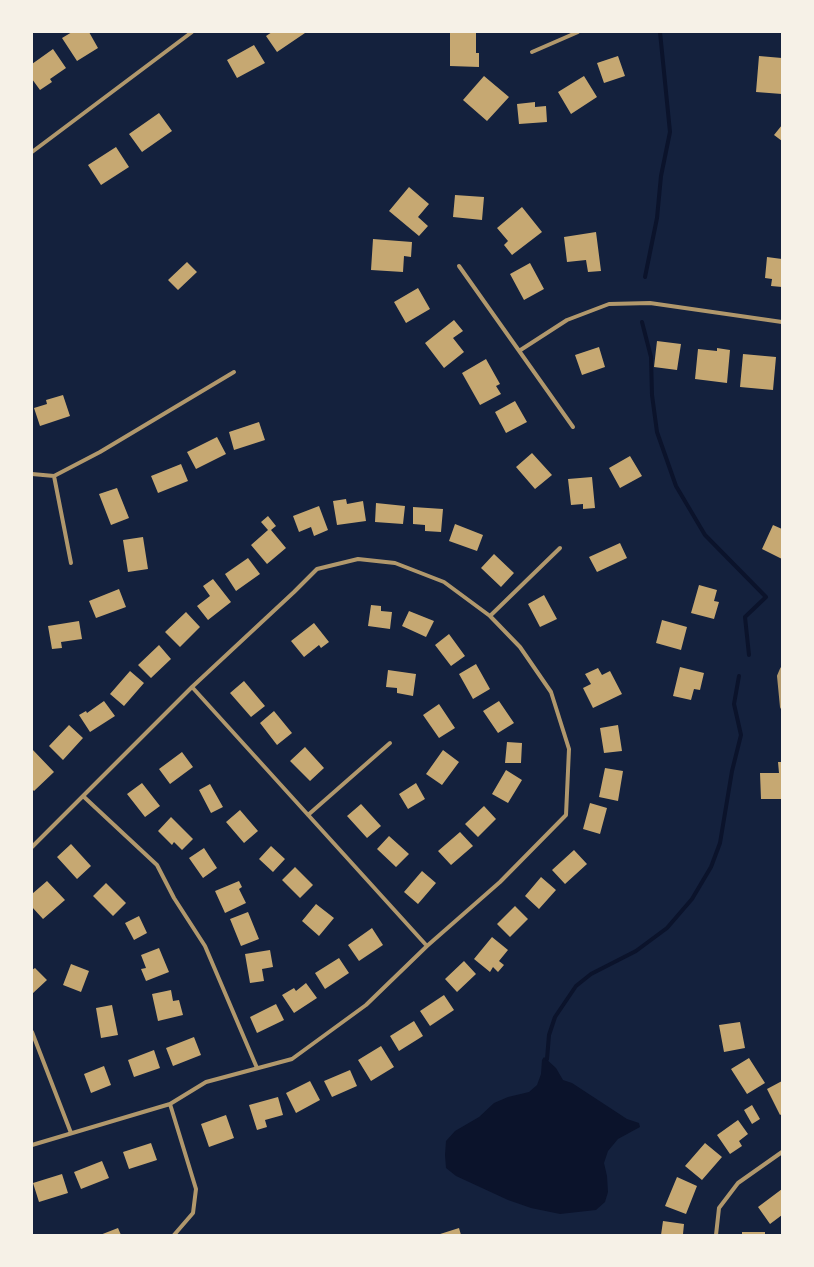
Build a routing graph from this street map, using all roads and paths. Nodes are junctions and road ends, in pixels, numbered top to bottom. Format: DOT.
graph roads {
  1 [pos="192,32"];
  2 [pos="578,32"];
  3 [pos="532,52"];
  4 [pos="32,152"];
  5 [pos="459,266"];
  6 [pos="782,322"];
  7 [pos="519,351"];
  8 [pos="234,372"];
  9 [pos="573,427"];
  10 [pos="32,474"];
  11 [pos="54,476"];
  12 [pos="560,548"];
  13 [pos="71,563"];
  14 [pos="490,616"];
  15 [pos="782,668"];
  16 [pos="192,687"];
  17 [pos="782,707"];
  18 [pos="390,743"];
  19 [pos="83,796"];
  20 [pos="308,815"];
  21 [pos="32,846"];
  22 [pos="427,946"];
  23 [pos="32,1032"];
  24 [pos="257,1068"];
  25 [pos="170,1104"];
  26 [pos="71,1133"];
  27 [pos="32,1145"];
  28 [pos="782,1152"];
  29 [pos="174,1235"];
  30 [pos="716,1235"];
  1 -- 4 [label="street"];
  2 -- 3 [label="street"];
  5 -- 7 [label="street"];
  6 -- 7 [label="street"];
  7 -- 9 [label="street"];
  8 -- 11 [label="street"];
  10 -- 11 [label="street"];
  11 -- 13 [label="street"];
  12 -- 14 [label="street"];
  14 -- 16 [label="street"];
  14 -- 22 [label="street"];
  15 -- 17 [label="street"];
  16 -- 19 [label="street"];
  16 -- 20 [label="street"];
  18 -- 20 [label="street"];
  19 -- 21 [label="street"];
  19 -- 24 [label="street"];
  20 -- 22 [label="street"];
  22 -- 24 [label="street"];
  23 -- 26 [label="street"];
  24 -- 25 [label="street"];
  25 -- 26 [label="street"];
  25 -- 29 [label="street"];
  26 -- 27 [label="street"];
  28 -- 30 [label="street"];
}
